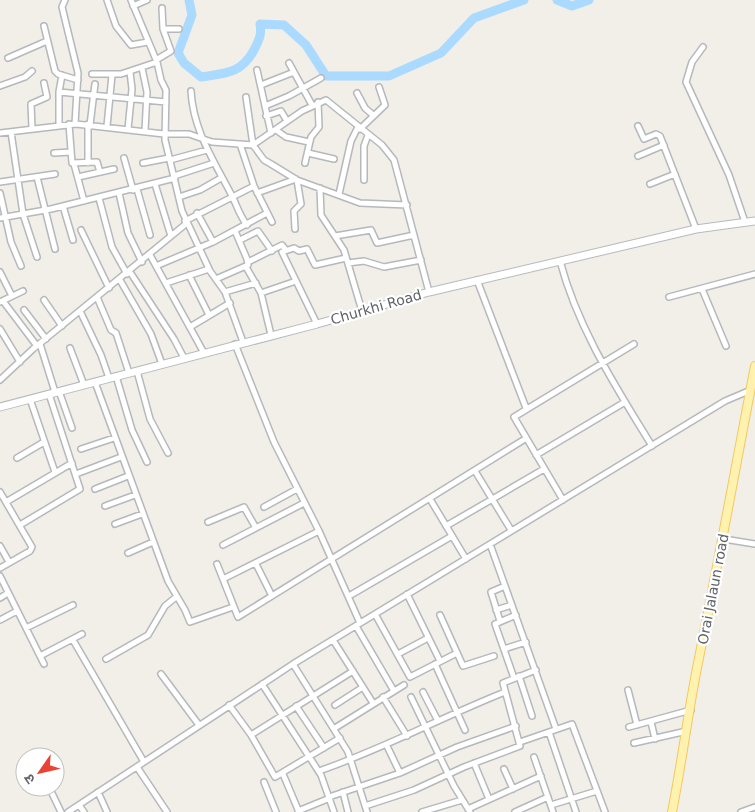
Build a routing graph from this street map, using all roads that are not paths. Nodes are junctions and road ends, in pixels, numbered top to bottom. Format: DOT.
graph roads {
  1 [pos="65,0"];
  2 [pos="108,0"];
  3 [pos="131,0"];
  4 [pos="147,0"];
  5 [pos="133,6"];
  6 [pos="162,8"];
  7 [pos="44,26"];
  8 [pos="163,29"];
  9 [pos="179,30"];
  10 [pos="48,41"];
  11 [pos="148,42"];
  12 [pos="703,48"];
  13 [pos="8,58"];
  14 [pos="157,61"];
  15 [pos="288,63"];
  16 [pos="142,68"];
  17 [pos="257,70"];
  18 [pos="32,71"];
  19 [pos="130,72"];
  20 [pos="294,72"];
  21 [pos="92,74"];
  22 [pos="62,75"];
  23 [pos="112,75"];
  24 [pos="321,78"];
  25 [pos="78,80"];
  26 [pos="44,82"];
  27 [pos="95,84"];
  28 [pos="261,85"];
  29 [pos="0,86"];
  30 [pos="379,87"];
  31 [pos="303,89"];
  32 [pos="59,92"];
  33 [pos="191,92"];
  34 [pos="77,94"];
  35 [pos="357,94"];
  36 [pos="94,96"];
  37 [pos="111,97"];
  38 [pos="246,97"];
  39 [pos="131,99"];
  40 [pos="147,100"];
  41 [pos="166,102"];
  42 [pos="318,102"];
  43 [pos="312,105"];
  44 [pos="265,106"];
  45 [pos="373,115"];
  46 [pos="266,116"];
  47 [pos="287,121"];
  48 [pos="72,124"];
  49 [pos="59,125"];
  50 [pos="89,125"];
  51 [pos="108,126"];
  52 [pos="638,126"];
  53 [pos="32,128"];
  54 [pos="359,128"];
  55 [pos="128,129"];
  56 [pos="145,131"];
  57 [pos="273,131"];
  58 [pos="11,132"];
  59 [pos="0,133"];
  60 [pos="164,134"];
  61 [pos="368,134"];
  62 [pos="202,137"];
  63 [pos="309,142"];
  64 [pos="240,144"];
  65 [pos="253,145"];
  66 [pos="664,145"];
  67 [pos="207,150"];
  68 [pos="71,152"];
  69 [pos="54,153"];
  70 [pos="308,153"];
  71 [pos="638,156"];
  72 [pos="124,158"];
  73 [pos="170,159"];
  74 [pos="334,159"];
  75 [pos="88,163"];
  76 [pos="214,163"];
  77 [pos="305,163"];
  78 [pos="74,164"];
  79 [pos="143,164"];
  80 [pos="114,169"];
  81 [pos="100,172"];
  82 [pos="55,174"];
  83 [pos="675,174"];
  84 [pos="37,177"];
  85 [pos="174,177"];
  86 [pos="78,178"];
  87 [pos="221,178"];
  88 [pos="297,179"];
  89 [pos="18,180"];
  90 [pos="364,180"];
  91 [pos="0,182"];
  92 [pos="155,184"];
  93 [pos="650,184"];
  94 [pos="254,186"];
  95 [pos="320,188"];
  96 [pos="135,190"];
  97 [pos="0,193"];
  98 [pos="119,193"];
  99 [pos="257,193"];
  100 [pos="339,194"];
  101 [pos="232,196"];
  102 [pos="179,197"];
  103 [pos="99,198"];
  104 [pos="84,200"];
  105 [pos="406,205"];
  106 [pos="63,206"];
  107 [pos="44,210"];
  108 [pos="198,213"];
  109 [pos="267,213"];
  110 [pos="23,214"];
  111 [pos="2,217"];
  112 [pos="186,222"];
  113 [pos="272,222"];
  114 [pos="745,222"];
  115 [pos="755,222"];
  116 [pos="249,224"];
  117 [pos="295,229"];
  118 [pos="696,229"];
  119 [pos="81,230"];
  120 [pos="235,231"];
  121 [pos="255,231"];
  122 [pos="150,235"];
  123 [pos="414,235"];
  124 [pos="170,236"];
  125 [pos="335,236"];
  126 [pos="73,240"];
  127 [pos="240,240"];
  128 [pos="213,242"];
  129 [pos="200,247"];
  130 [pos="55,249"];
  131 [pos="285,249"];
  132 [pos="272,251"];
  133 [pos="150,255"];
  134 [pos="37,257"];
  135 [pos="421,260"];
  136 [pos="347,261"];
  137 [pos="560,261"];
  138 [pos="142,262"];
  139 [pos="247,265"];
  140 [pos="20,266"];
  141 [pos="156,266"];
  142 [pos="210,269"];
  143 [pos="0,272"];
  144 [pos="128,273"];
  145 [pos="755,274"];
  146 [pos="189,275"];
  147 [pos="216,279"];
  148 [pos="120,280"];
  149 [pos="296,280"];
  150 [pos="477,280"];
  151 [pos="166,283"];
  152 [pos="256,283"];
  153 [pos="108,288"];
  154 [pos="702,289"];
  155 [pos="23,292"];
  156 [pos="225,292"];
  157 [pos="429,292"];
  158 [pos="260,293"];
  159 [pos="12,296"];
  160 [pos="669,297"];
  161 [pos="97,298"];
  162 [pos="44,300"];
  163 [pos="1,301"];
  164 [pos="230,303"];
  165 [pos="24,310"];
  166 [pos="80,311"];
  167 [pos="362,311"];
  168 [pos="209,315"];
  169 [pos="317,324"];
  170 [pos="62,326"];
  171 [pos="190,327"];
  172 [pos="0,329"];
  173 [pos="272,335"];
  174 [pos="46,339"];
  175 [pos="243,342"];
  176 [pos="235,344"];
  177 [pos="634,344"];
  178 [pos="38,345"];
  179 [pos="726,346"];
  180 [pos="70,348"];
  181 [pos="204,353"];
  182 [pos="184,358"];
  183 [pos="20,362"];
  184 [pos="602,363"];
  185 [pos="162,364"];
  186 [pos="755,366"];
  187 [pos="0,371"];
  188 [pos="133,372"];
  189 [pos="113,377"];
  190 [pos="2,379"];
  191 [pos="95,382"];
  192 [pos="84,385"];
  193 [pos="753,385"];
  194 [pos="55,392"];
  195 [pos="30,399"];
  196 [pos="625,402"];
  197 [pos="0,407"];
  198 [pos="526,408"];
  199 [pos="72,428"];
  200 [pos="114,438"];
  201 [pos="525,439"];
  202 [pos="44,442"];
  203 [pos="652,446"];
  204 [pos="80,449"];
  205 [pos="168,453"];
  206 [pos="536,456"];
  207 [pos="121,457"];
  208 [pos="17,458"];
  209 [pos="147,462"];
  210 [pos="72,463"];
  211 [pos="544,469"];
  212 [pos="475,471"];
  213 [pos="55,472"];
  214 [pos="76,474"];
  215 [pos="128,476"];
  216 [pos="95,488"];
  217 [pos="297,489"];
  218 [pos="0,492"];
  219 [pos="135,495"];
  220 [pos="430,499"];
  221 [pos="492,499"];
  222 [pos="563,500"];
  223 [pos="6,502"];
  224 [pos="304,503"];
  225 [pos="105,506"];
  226 [pos="264,507"];
  227 [pos="142,514"];
  228 [pos="208,522"];
  229 [pos="115,524"];
  230 [pos="20,526"];
  231 [pos="446,526"];
  232 [pos="256,528"];
  233 [pos="511,530"];
  234 [pos="319,531"];
  235 [pos="452,536"];
  236 [pos="724,539"];
  237 [pos="153,542"];
  238 [pos="490,544"];
  239 [pos="755,544"];
  240 [pos="223,545"];
  241 [pos="0,546"];
  242 [pos="128,553"];
  243 [pos="332,558"];
  244 [pos="466,559"];
  245 [pos="9,562"];
  246 [pos="217,564"];
  247 [pos="256,564"];
  248 [pos="0,568"];
  249 [pos="0,576"];
  250 [pos="223,579"];
  251 [pos="505,586"];
  252 [pos="8,593"];
  253 [pos="407,594"];
  254 [pos="272,596"];
  255 [pos="349,596"];
  256 [pos="176,597"];
  257 [pos="0,598"];
  258 [pos="73,605"];
  259 [pos="512,605"];
  260 [pos="233,607"];
  261 [pos="496,610"];
  262 [pos="17,611"];
  263 [pos="375,614"];
  264 [pos="440,615"];
  265 [pos="516,615"];
  266 [pos="0,620"];
  267 [pos="500,621"];
  268 [pos="358,625"];
  269 [pos="26,628"];
  270 [pos="82,634"];
  271 [pos="428,638"];
  272 [pos="73,640"];
  273 [pos="333,640"];
  274 [pos="526,642"];
  275 [pos="504,650"];
  276 [pos="456,653"];
  277 [pos="398,654"];
  278 [pos="40,656"];
  279 [pos="494,656"];
  280 [pos="106,659"];
  281 [pos="438,663"];
  282 [pos="44,664"];
  283 [pos="293,664"];
  284 [pos="536,670"];
  285 [pos="353,671"];
  286 [pos="161,674"];
  287 [pos="516,677"];
  288 [pos="262,684"];
  289 [pos="404,685"];
  290 [pos="363,687"];
  291 [pos="628,690"];
  292 [pos="394,691"];
  293 [pos="422,692"];
  294 [pos="505,692"];
  295 [pos="314,695"];
  296 [pos="383,697"];
  297 [pos="411,697"];
  298 [pos="373,703"];
  299 [pos="229,705"];
  300 [pos="335,705"];
  301 [pos="296,706"];
  302 [pos="691,710"];
  303 [pos="457,711"];
  304 [pos="283,715"];
  305 [pos="532,716"];
  306 [pos="438,721"];
  307 [pos="651,722"];
  308 [pos="199,725"];
  309 [pos="637,725"];
  310 [pos="516,726"];
  311 [pos="426,727"];
  312 [pos="335,728"];
  313 [pos="629,728"];
  314 [pos="556,729"];
  315 [pos="465,730"];
  316 [pos="688,731"];
  317 [pos="549,732"];
  318 [pos="251,735"];
  319 [pos="407,736"];
  320 [pos="340,738"];
  321 [pos="656,739"];
  322 [pos="520,742"];
  323 [pos="634,744"];
  324 [pos="387,746"];
  325 [pos="324,748"];
  326 [pos="440,755"];
  327 [pos="310,756"];
  328 [pos="534,757"];
  329 [pos="352,760"];
  330 [pos="144,762"];
  331 [pos="474,763"];
  332 [pos="137,766"];
  333 [pos="504,769"];
  334 [pos="319,771"];
  335 [pos="400,773"];
  336 [pos="283,774"];
  337 [pos="448,774"];
  338 [pos="541,776"];
  339 [pos="264,782"];
  340 [pos="360,787"];
  341 [pos="513,789"];
  342 [pos="597,791"];
  343 [pos="98,792"];
  344 [pos="343,792"];
  345 [pos="54,797"];
  346 [pos="548,797"];
  347 [pos="330,798"];
  348 [pos="570,799"];
  349 [pos="462,800"];
  350 [pos="489,800"];
  351 [pos="79,805"];
  352 [pos="550,805"];
  353 [pos="755,807"];
  354 [pos="366,809"];
  355 [pos="527,809"];
  356 [pos="298,811"];
  357 [pos="468,811"];
  358 [pos="61,812"];
  359 [pos="68,812"];
  360 [pos="84,812"];
  361 [pos="107,812"];
  362 [pos="167,812"];
  363 [pos="276,812"];
  364 [pos="334,812"];
  365 [pos="348,812"];
  366 [pos="422,812"];
  367 [pos="515,812"];
  368 [pos="553,812"];
  369 [pos="576,812"];
  370 [pos="605,812"];
  371 [pos="672,812"];
  372 [pos="741,812"];
  1 -- 25 [label="street"];
  2 -- 11 [label="street"];
  3 -- 5 [label="street"];
  4 -- 5 [label="street"];
  5 -- 11 [label="street"];
  6 -- 8 [label="street"];
  7 -- 10 [label="street"];
  8 -- 9 [label="street"];
  8 -- 14 [label="street"];
  10 -- 13 [label="street"];
  10 -- 22 [label="street"];
  11 -- 14 [label="street"];
  12 -- 114 [label="street"];
  14 -- 16 [label="street"];
  14 -- 41 [label="street"];
  15 -- 20 [label="street"];
  16 -- 19 [label="street"];
  16 -- 40 [label="street"];
  17 -- 28 [label="street"];
  18 -- 29 [label="street"];
  19 -- 23 [label="street"];
  19 -- 39 [label="street"];
  20 -- 28 [label="street"];
  20 -- 31 [label="street"];
  21 -- 23 [label="street"];
  22 -- 25 [label="street"];
  22 -- 32 [label="street"];
  23 -- 37 [label="street"];
  24 -- 31 [label="street"];
  25 -- 34 [label="street"];
  26 -- 53 [label="street"];
  27 -- 36 [label="street"];
  28 -- 44 [label="street"];
  30 -- 45 [label="street"];
  31 -- 43 [label="street"];
  31 -- 44 [label="street"];
  32 -- 34 [label="street"];
  32 -- 49 [label="street"];
  33 -- 62 [label="street"];
  34 -- 36 [label="street"];
  34 -- 48 [label="street"];
  35 -- 45 [label="street"];
  36 -- 37 [label="street"];
  36 -- 50 [label="street"];
  37 -- 39 [label="street"];
  37 -- 51 [label="street"];
  38 -- 65 [label="street"];
  39 -- 40 [label="street"];
  39 -- 55 [label="street"];
  40 -- 41 [label="street"];
  40 -- 56 [label="street"];
  41 -- 60 [label="street"];
  42 -- 43 [label="street"];
  42 -- 54 [label="street"];
  42 -- 63 [label="street"];
  43 -- 47 [label="street"];
  44 -- 46 [label="street"];
  45 -- 54 [label="street"];
  46 -- 47 [label="street"];
  46 -- 57 [label="street"];
  47 -- 57 [label="street"];
  48 -- 49 [label="street"];
  48 -- 50 [label="street"];
  48 -- 68 [label="street"];
  49 -- 53 [label="street"];
  50 -- 51 [label="street"];
  50 -- 75 [label="street"];
  51 -- 55 [label="street"];
  52 -- 66 [label="street"];
  53 -- 58 [label="street"];
  54 -- 61 [label="street"];
  54 -- 100 [label="street"];
  55 -- 56 [label="street"];
  56 -- 60 [label="street"];
  57 -- 63 [label="street"];
  57 -- 65 [label="street"];
  58 -- 59 [label="street"];
  58 -- 89 [label="street"];
  60 -- 62 [label="street"];
  60 -- 73 [label="street"];
  61 -- 90 [label="street"];
  61 -- 105 [label="street"];
  62 -- 64 [label="street"];
  62 -- 67 [label="street"];
  63 -- 70 [label="street"];
  64 -- 65 [label="street"];
  64 -- 94 [label="street"];
  65 -- 88 [label="street"];
  66 -- 71 [label="street"];
  66 -- 83 [label="street"];
  67 -- 73 [label="street"];
  67 -- 76 [label="street"];
  68 -- 69 [label="street"];
  68 -- 78 [label="street"];
  70 -- 74 [label="street"];
  70 -- 77 [label="street"];
  72 -- 96 [label="street"];
  73 -- 79 [label="street"];
  73 -- 85 [label="street"];
  75 -- 78 [label="street"];
  75 -- 81 [label="street"];
  76 -- 85 [label="street"];
  76 -- 87 [label="street"];
  78 -- 86 [label="street"];
  80 -- 81 [label="street"];
  81 -- 86 [label="street"];
  82 -- 84 [label="street"];
  83 -- 93 [label="street"];
  83 -- 118 [label="street"];
  84 -- 89 [label="street"];
  84 -- 107 [label="street"];
  85 -- 92 [label="street"];
  85 -- 102 [label="street"];
  86 -- 104 [label="street"];
  87 -- 101 [label="street"];
  87 -- 102 [label="street"];
  88 -- 95 [label="street"];
  88 -- 99 [label="street"];
  88 -- 117 [label="street"];
  89 -- 91 [label="street"];
  89 -- 110 [label="street"];
  92 -- 96 [label="street"];
  92 -- 124 [label="street"];
  94 -- 99 [label="street"];
  94 -- 101 [label="street"];
  95 -- 100 [label="street"];
  95 -- 125 [label="street"];
  96 -- 98 [label="street"];
  96 -- 122 [label="street"];
  97 -- 111 [label="street"];
  98 -- 103 [label="street"];
  98 -- 138 [label="street"];
  99 -- 109 [label="street"];
  100 -- 105 [label="street"];
  101 -- 108 [label="street"];
  101 -- 116 [label="street"];
  102 -- 112 [label="street"];
  103 -- 104 [label="street"];
  103 -- 144 [label="street"];
  104 -- 106 [label="street"];
  105 -- 123 [label="street"];
  106 -- 107 [label="street"];
  106 -- 126 [label="street"];
  107 -- 110 [label="street"];
  107 -- 130 [label="street"];
  108 -- 112 [label="street"];
  108 -- 128 [label="street"];
  109 -- 113 [label="street"];
  109 -- 116 [label="street"];
  110 -- 111 [label="street"];
  110 -- 134 [label="street"];
  111 -- 140 [label="street"];
  112 -- 124 [label="street"];
  112 -- 129 [label="street"];
  114 -- 115 [label="street, Churkhi Road"];
  114 -- 118 [label="street, Churkhi Road"];
  116 -- 120 [label="street"];
  116 -- 121 [label="street"];
  118 -- 137 [label="street, Churkhi Road"];
  119 -- 153 [label="street"];
  120 -- 127 [label="street"];
  120 -- 128 [label="street"];
  121 -- 127 [label="street"];
  121 -- 132 [label="street"];
  123 -- 125 [label="street"];
  123 -- 135 [label="street"];
  124 -- 133 [label="street"];
  125 -- 136 [label="street"];
  127 -- 139 [label="street"];
  128 -- 129 [label="street"];
  129 -- 141 [label="street"];
  129 -- 142 [label="street"];
  131 -- 132 [label="street"];
  131 -- 136 [label="street"];
  131 -- 149 [label="street"];
  132 -- 139 [label="street"];
  133 -- 138 [label="street"];
  133 -- 141 [label="street"];
  135 -- 136 [label="street"];
  135 -- 157 [label="street"];
  136 -- 167 [label="street"];
  137 -- 150 [label="street, Churkhi Road"];
  137 -- 184 [label="street"];
  138 -- 144 [label="street"];
  139 -- 147 [label="street"];
  139 -- 152 [label="street"];
  141 -- 151 [label="street"];
  142 -- 146 [label="street"];
  142 -- 147 [label="street"];
  143 -- 159 [label="street"];
  144 -- 148 [label="street"];
  144 -- 182 [label="street"];
  145 -- 154 [label="street"];
  146 -- 151 [label="street"];
  146 -- 168 [label="street"];
  147 -- 156 [label="street"];
  148 -- 153 [label="street"];
  148 -- 185 [label="street"];
  149 -- 158 [label="street"];
  149 -- 169 [label="street"];
  150 -- 157 [label="street, Churkhi Road"];
  150 -- 198 [label="street"];
  151 -- 171 [label="street"];
  152 -- 156 [label="street"];
  152 -- 158 [label="street"];
  153 -- 161 [label="street"];
  154 -- 160 [label="street"];
  154 -- 179 [label="street"];
  155 -- 159 [label="street"];
  156 -- 164 [label="street"];
  157 -- 167 [label="street, Churkhi Road"];
  158 -- 173 [label="street"];
  159 -- 163 [label="street"];
  161 -- 166 [label="street"];
  161 -- 188 [label="street"];
  162 -- 170 [label="street"];
  163 -- 178 [label="street"];
  164 -- 168 [label="street"];
  164 -- 175 [label="street"];
  165 -- 174 [label="street"];
  166 -- 170 [label="street"];
  166 -- 189 [label="street"];
  167 -- 169 [label="street, Churkhi Road"];
  168 -- 171 [label="street"];
  169 -- 173 [label="street, Churkhi Road"];
  170 -- 174 [label="street"];
  171 -- 181 [label="street"];
  172 -- 183 [label="street"];
  173 -- 175 [label="street, Churkhi Road"];
  174 -- 178 [label="street"];
  175 -- 176 [label="street, Churkhi Road"];
  176 -- 181 [label="street, Churkhi Road"];
  176 -- 217 [label="street"];
  177 -- 184 [label="street"];
  178 -- 183 [label="street"];
  178 -- 194 [label="street"];
  180 -- 192 [label="street"];
  181 -- 182 [label="street, Churkhi Road"];
  182 -- 185 [label="street, Churkhi Road"];
  183 -- 190 [label="street"];
  184 -- 196 [label="street"];
  184 -- 198 [label="street"];
  185 -- 188 [label="street, Churkhi Road"];
  186 -- 193 [label="main road, Orai Jalaun road"];
  187 -- 190 [label="street"];
  188 -- 189 [label="street, Churkhi Road"];
  188 -- 205 [label="street"];
  189 -- 191 [label="street, Churkhi Road"];
  189 -- 209 [label="street"];
  191 -- 192 [label="street, Churkhi Road"];
  191 -- 200 [label="street"];
  192 -- 194 [label="street, Churkhi Road"];
  193 -- 203 [label="street"];
  193 -- 236 [label="main road, Orai Jalaun road"];
  194 -- 195 [label="street, Churkhi Road"];
  194 -- 199 [label="street"];
  194 -- 210 [label="street"];
  195 -- 197 [label="street, Churkhi Road"];
  195 -- 202 [label="street"];
  196 -- 203 [label="street"];
  196 -- 206 [label="street"];
  198 -- 201 [label="street"];
  200 -- 204 [label="street"];
  200 -- 207 [label="street"];
  201 -- 206 [label="street"];
  201 -- 212 [label="street"];
  202 -- 208 [label="street"];
  202 -- 213 [label="street"];
  203 -- 222 [label="street"];
  206 -- 211 [label="street"];
  207 -- 214 [label="street"];
  207 -- 215 [label="street"];
  210 -- 213 [label="street"];
  210 -- 214 [label="street"];
  211 -- 221 [label="street"];
  211 -- 222 [label="street"];
  212 -- 220 [label="street"];
  212 -- 221 [label="street"];
  213 -- 223 [label="street"];
  214 -- 230 [label="street"];
  215 -- 216 [label="street"];
  215 -- 219 [label="street"];
  217 -- 224 [label="street"];
  217 -- 226 [label="street"];
  218 -- 223 [label="street"];
  219 -- 225 [label="street"];
  219 -- 227 [label="street"];
  220 -- 231 [label="street"];
  220 -- 243 [label="street"];
  221 -- 231 [label="street"];
  221 -- 233 [label="street"];
  222 -- 233 [label="street"];
  223 -- 230 [label="street"];
  224 -- 232 [label="street"];
  224 -- 234 [label="street"];
  227 -- 229 [label="street"];
  227 -- 237 [label="street"];
  228 -- 232 [label="street"];
  230 -- 245 [label="street"];
  231 -- 235 [label="street"];
  232 -- 240 [label="street"];
  233 -- 238 [label="street"];
  234 -- 243 [label="street"];
  234 -- 247 [label="street"];
  235 -- 244 [label="street"];
  235 -- 255 [label="street"];
  236 -- 239 [label="street"];
  236 -- 302 [label="main road, Orai Jalaun road"];
  237 -- 242 [label="street"];
  237 -- 256 [label="street"];
  238 -- 244 [label="street"];
  238 -- 251 [label="street"];
  241 -- 245 [label="street"];
  243 -- 254 [label="street"];
  243 -- 255 [label="street"];
  244 -- 253 [label="street"];
  245 -- 248 [label="street"];
  246 -- 250 [label="street"];
  247 -- 250 [label="street"];
  247 -- 254 [label="street"];
  249 -- 252 [label="street"];
  250 -- 260 [label="street"];
  251 -- 259 [label="street"];
  251 -- 261 [label="street"];
  252 -- 257 [label="street"];
  252 -- 262 [label="street"];
  253 -- 263 [label="street"];
  253 -- 271 [label="street"];
  254 -- 260 [label="street"];
  255 -- 268 [label="street"];
  256 -- 260 [label="street"];
  256 -- 280 [label="street"];
  258 -- 269 [label="street"];
  259 -- 261 [label="street"];
  259 -- 265 [label="street"];
  261 -- 267 [label="street"];
  262 -- 266 [label="street"];
  262 -- 269 [label="street"];
  263 -- 268 [label="street"];
  263 -- 277 [label="street"];
  264 -- 276 [label="street"];
  265 -- 267 [label="street"];
  265 -- 274 [label="street"];
  267 -- 275 [label="street"];
  268 -- 273 [label="street"];
  268 -- 292 [label="street"];
  269 -- 278 [label="street"];
  270 -- 272 [label="street"];
  271 -- 277 [label="street"];
  271 -- 281 [label="street"];
  272 -- 278 [label="street"];
  272 -- 330 [label="street"];
  273 -- 283 [label="street"];
  273 -- 285 [label="street"];
  274 -- 275 [label="street"];
  274 -- 284 [label="street"];
  275 -- 287 [label="street"];
  276 -- 279 [label="street"];
  276 -- 281 [label="street"];
  277 -- 281 [label="street"];
  278 -- 282 [label="street"];
  281 -- 303 [label="street"];
  283 -- 288 [label="street"];
  283 -- 295 [label="street"];
  284 -- 287 [label="street"];
  284 -- 314 [label="street"];
  285 -- 290 [label="street"];
  285 -- 295 [label="street"];
  286 -- 308 [label="street"];
  287 -- 294 [label="street"];
  287 -- 305 [label="street"];
  288 -- 299 [label="street"];
  288 -- 304 [label="street"];
  289 -- 292 [label="street"];
  290 -- 298 [label="street"];
  290 -- 300 [label="street"];
  291 -- 309 [label="street"];
  292 -- 296 [label="street"];
  293 -- 306 [label="street"];
  294 -- 303 [label="street"];
  294 -- 310 [label="street"];
  295 -- 301 [label="street"];
  295 -- 312 [label="street"];
  296 -- 298 [label="street"];
  296 -- 319 [label="street"];
  297 -- 311 [label="street"];
  298 -- 312 [label="street"];
  299 -- 308 [label="street"];
  299 -- 318 [label="street"];
  301 -- 304 [label="street"];
  301 -- 325 [label="street"];
  302 -- 307 [label="street"];
  302 -- 316 [label="main road, Orai Jalaun road"];
  303 -- 306 [label="street"];
  303 -- 315 [label="street"];
  304 -- 318 [label="street"];
  304 -- 327 [label="street"];
  306 -- 311 [label="street"];
  307 -- 309 [label="street"];
  307 -- 321 [label="street"];
  308 -- 330 [label="street"];
  309 -- 313 [label="street"];
  310 -- 322 [label="street"];
  310 -- 326 [label="street"];
  311 -- 319 [label="street"];
  311 -- 326 [label="street"];
  312 -- 320 [label="street"];
  314 -- 317 [label="street"];
  314 -- 342 [label="street"];
  316 -- 321 [label="street"];
  316 -- 371 [label="main road, Orai Jalaun road"];
  317 -- 322 [label="street"];
  317 -- 348 [label="street"];
  318 -- 336 [label="street"];
  319 -- 324 [label="street"];
  320 -- 325 [label="street"];
  320 -- 329 [label="street"];
  321 -- 323 [label="street"];
  322 -- 331 [label="street"];
  324 -- 329 [label="street"];
  324 -- 335 [label="street"];
  325 -- 327 [label="street"];
  326 -- 335 [label="street"];
  326 -- 337 [label="street"];
  327 -- 334 [label="street"];
  327 -- 336 [label="street"];
  328 -- 338 [label="street"];
  329 -- 334 [label="street"];
  329 -- 340 [label="street"];
  330 -- 332 [label="street"];
  331 -- 337 [label="street"];
  331 -- 350 [label="street"];
  332 -- 343 [label="street"];
  332 -- 362 [label="street"];
  333 -- 341 [label="street"];
  334 -- 347 [label="street"];
  335 -- 340 [label="street"];
  336 -- 356 [label="street"];
  337 -- 349 [label="street"];
  337 -- 354 [label="street"];
  338 -- 341 [label="street"];
  338 -- 346 [label="street"];
  339 -- 363 [label="street"];
  340 -- 344 [label="street"];
  340 -- 354 [label="street"];
  341 -- 350 [label="street"];
  342 -- 348 [label="street"];
  342 -- 370 [label="street"];
  343 -- 351 [label="street"];
  343 -- 361 [label="street"];
  344 -- 347 [label="street"];
  344 -- 365 [label="street"];
  345 -- 358 [label="street"];
  346 -- 352 [label="street"];
  346 -- 355 [label="street"];
  347 -- 356 [label="street"];
  347 -- 364 [label="street"];
  348 -- 352 [label="street"];
  348 -- 369 [label="street"];
  349 -- 357 [label="street"];
  349 -- 366 [label="street"];
  350 -- 357 [label="street"];
  351 -- 359 [label="street"];
  351 -- 360 [label="street"];
  352 -- 368 [label="street"];
  353 -- 372 [label="street"];
  355 -- 367 [label="street"];
}
